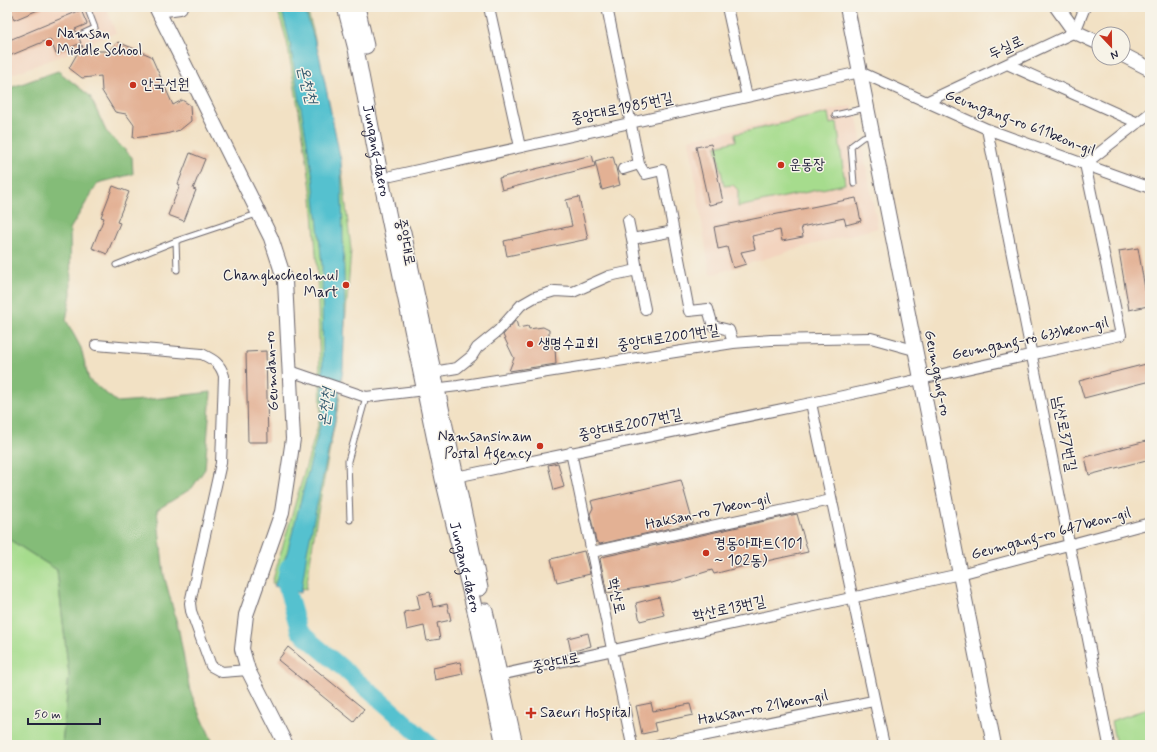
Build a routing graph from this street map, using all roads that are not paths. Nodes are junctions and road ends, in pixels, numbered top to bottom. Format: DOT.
graph roads {
  1 [pos="87,7"];
  2 [pos="180,7"];
  3 [pos="345,7"];
  4 [pos="357,7"];
  5 [pos="490,7"];
  6 [pos="608,7"];
  7 [pos="728,7"];
  8 [pos="847,7"];
  9 [pos="1057,7"];
  10 [pos="1086,7"];
  11 [pos="157,9"];
  12 [pos="1075,32"];
  13 [pos="82,34"];
  14 [pos="1091,39"];
  15 [pos="1131,59"];
  16 [pos="1008,64"];
  17 [pos="1150,69"];
  18 [pos="860,72"];
  19 [pos="747,97"];
  20 [pos="926,102"];
  21 [pos="867,108"];
  22 [pos="1150,113"];
  23 [pos="836,115"];
  24 [pos="630,123"];
  25 [pos="1138,123"];
  26 [pos="986,129"];
  27 [pos="872,134"];
  28 [pos="520,147"];
  29 [pos="639,164"];
  30 [pos="1085,164"];
  31 [pos="623,168"];
  32 [pos="391,176"];
  33 [pos="854,184"];
  34 [pos="1150,188"];
  35 [pos="259,213"];
  36 [pos="628,220"];
  37 [pos="674,231"];
  38 [pos="632,239"];
  39 [pos="176,241"];
  40 [pos="116,265"];
  41 [pos="177,270"];
  42 [pos="637,270"];
  43 [pos="645,309"];
  44 [pos="733,343"];
  45 [pos="96,345"];
  46 [pos="914,350"];
  47 [pos="1033,354"];
  48 [pos="290,371"];
  49 [pos="433,372"];
  50 [pos="920,378"];
  51 [pos="431,389"];
  52 [pos="366,397"];
  53 [pos="811,403"];
  54 [pos="571,452"];
  55 [pos="449,478"];
  56 [pos="831,500"];
  57 [pos="350,520"];
  58 [pos="1150,522"];
  59 [pos="1070,544"];
  60 [pos="592,552"];
  61 [pos="960,574"];
  62 [pos="852,597"];
  63 [pos="612,650"];
  64 [pos="248,670"];
  65 [pos="494,676"];
  66 [pos="873,701"];
  67 [pos="286,745"];
  68 [pos="504,745"];
  69 [pos="515,745"];
  70 [pos="632,745"];
  71 [pos="658,745"];
  72 [pos="884,745"];
  73 [pos="994,745"];
  74 [pos="1109,745"];
  1 -- 13 [label="lane"];
  2 -- 11 [label="street"];
  3 -- 51 [label="main road, Jungang-daero"];
  4 -- 32 [label="main road, 중앙대로"];
  5 -- 28 [label="street"];
  6 -- 24 [label="street"];
  7 -- 19 [label="street"];
  8 -- 18 [label="street, Geumgang-ro"];
  9 -- 12 [label="street"];
  10 -- 12 [label="street"];
  11 -- 35 [label="street, Geumdan-ro"];
  12 -- 14 [label="street"];
  12 -- 16 [label="street, 두실로"];
  15 -- 17 [label="street"];
  16 -- 20 [label="street, 두실로"];
  16 -- 25 [label="street"];
  18 -- 19 [label="street, 중앙대로1985번길"];
  18 -- 20 [label="street, Geumgang-ro 611beon-gil"];
  18 -- 21 [label="street, Geumgang-ro"];
  19 -- 24 [label="street, 중앙대로1985번길"];
  20 -- 26 [label="street, Geumgang-ro 611beon-gil"];
  21 -- 23 [label="lane"];
  21 -- 27 [label="street, Geumgang-ro"];
  22 -- 25 [label="street"];
  24 -- 28 [label="street, 중앙대로1985번길"];
  24 -- 29 [label="street"];
  25 -- 30 [label="street"];
  26 -- 30 [label="street, Geumgang-ro 611beon-gil"];
  26 -- 47 [label="street, 남산로37번길"];
  27 -- 33 [label="lane"];
  27 -- 46 [label="street, Geumgang-ro"];
  28 -- 32 [label="street, 중앙대로1985번길"];
  29 -- 31 [label="street"];
  29 -- 37 [label="street"];
  30 -- 34 [label="street, Geumgang-ro 611beon-gil"];
  30 -- 47 [label="street, Geumgang-ro 633beon-gil"];
  32 -- 49 [label="main road, 중앙대로"];
  35 -- 39 [label="lane"];
  35 -- 48 [label="street, Geumdan-ro"];
  36 -- 38 [label="street"];
  37 -- 38 [label="street"];
  37 -- 44 [label="street"];
  38 -- 42 [label="street"];
  39 -- 40 [label="lane"];
  39 -- 41 [label="lane"];
  42 -- 43 [label="street"];
  42 -- 49 [label="street"];
  44 -- 46 [label="street, 중앙대로2001번길"];
  44 -- 51 [label="street, 중앙대로2001번길"];
  45 -- 64 [label="street"];
  46 -- 50 [label="street, Geumgang-ro"];
  47 -- 50 [label="street, Geumgang-ro 633beon-gil"];
  47 -- 59 [label="street, 남산로37번길"];
  48 -- 52 [label="street"];
  48 -- 64 [label="street, Geumdan-ro"];
  49 -- 51 [label="main road, 중앙대로"];
  50 -- 53 [label="street, 중앙대로2007번길"];
  50 -- 61 [label="street, Geumgang-ro"];
  51 -- 52 [label="street"];
  51 -- 55 [label="main road, Jungang-daero"];
  52 -- 57 [label="lane"];
  53 -- 54 [label="street, 중앙대로2007번길"];
  53 -- 56 [label="street"];
  54 -- 55 [label="street, 중앙대로2007번길"];
  54 -- 60 [label="street, 학산로"];
  55 -- 65 [label="main road, Jungang-daero"];
  56 -- 60 [label="street, Haksan-ro 7beon-gil"];
  56 -- 62 [label="street"];
  58 -- 59 [label="street, Geumgang-ro 647beon-gil"];
  59 -- 61 [label="street, Geumgang-ro 647beon-gil"];
  59 -- 74 [label="street, 남산로37번길"];
  60 -- 63 [label="street, 학산로"];
  61 -- 62 [label="street, 학산로13번길"];
  61 -- 73 [label="street, Geumgang-ro"];
  62 -- 63 [label="street, 학산로13번길"];
  62 -- 66 [label="street"];
  63 -- 65 [label="street, 중앙대로"];
  63 -- 70 [label="street, 학산로"];
  64 -- 67 [label="street, Geumdan-ro"];
  65 -- 68 [label="main road, Jungang-daero"];
  65 -- 69 [label="main road, Jungang-daero"];
  66 -- 71 [label="street, Haksan-ro 21beon-gil"];
  66 -- 72 [label="street"];
}
